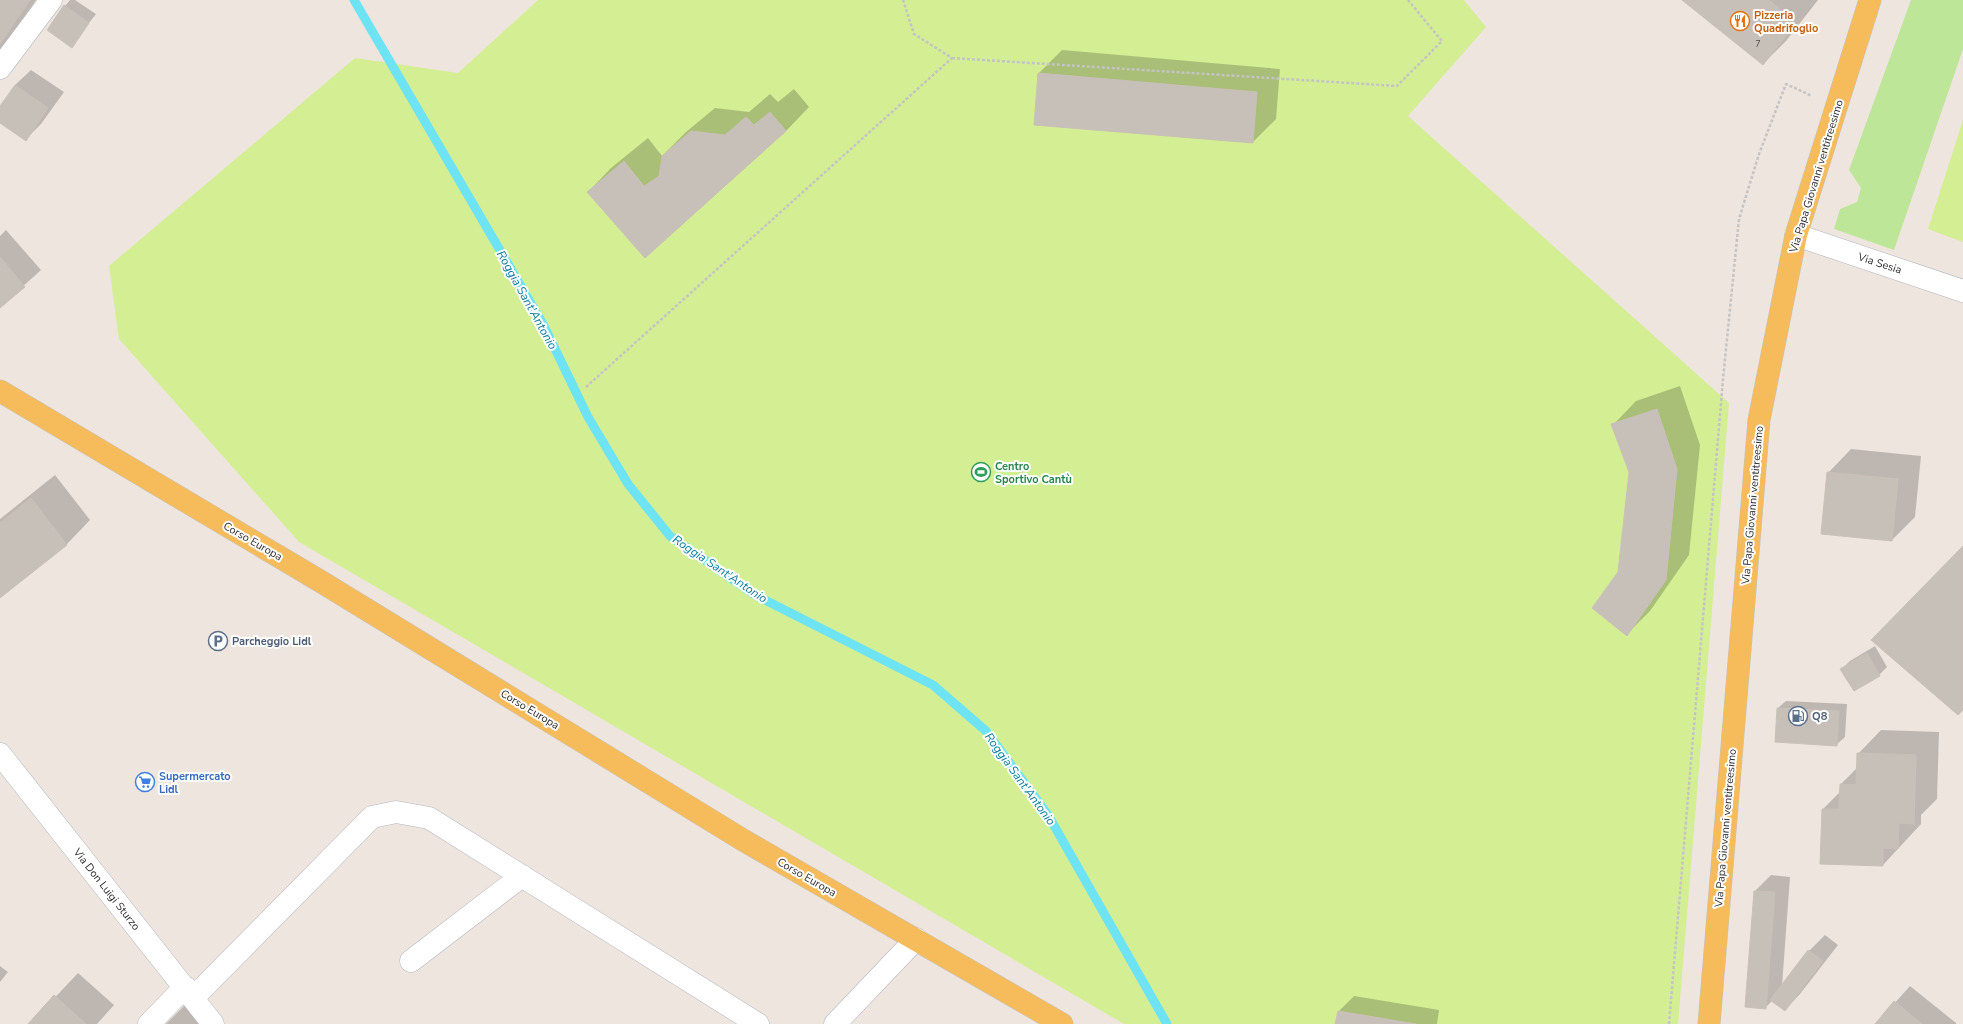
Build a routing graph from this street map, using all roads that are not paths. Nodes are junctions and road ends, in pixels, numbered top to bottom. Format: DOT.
graph roads {
  1 [pos="51,0"];
  2 [pos="1868,1"];
  3 [pos="0,68"];
  4 [pos="1796,235"];
  5 [pos="1963,291"];
  6 [pos="0,391"];
  7 [pos="0,754"];
  8 [pos="522,876"];
  9 [pos="916,939"];
  10 [pos="411,961"];
  11 [pos="189,992"];
  12 [pos="149,1024"];
  13 [pos="213,1024"];
  14 [pos="758,1024"];
  15 [pos="835,1024"];
  16 [pos="1062,1024"];
  17 [pos="1709,1024"];
  1 -- 3 [label="street"];
  2 -- 4 [label="main road, Via Papa Giovanni ventitreesimo"];
  4 -- 5 [label="street, Via Sesia"];
  4 -- 17 [label="main road, Via Papa Giovanni ventitreesimo"];
  6 -- 9 [label="main road, Corso Europa"];
  7 -- 11 [label="street, Via Don Luigi Sturzo"];
  8 -- 10 [label="street"];
  8 -- 11 [label="street"];
  8 -- 14 [label="street"];
  9 -- 15 [label="street"];
  9 -- 16 [label="main road, Corso Europa"];
  11 -- 12 [label="street"];
  11 -- 13 [label="street, Via Don Luigi Sturzo"];
}
